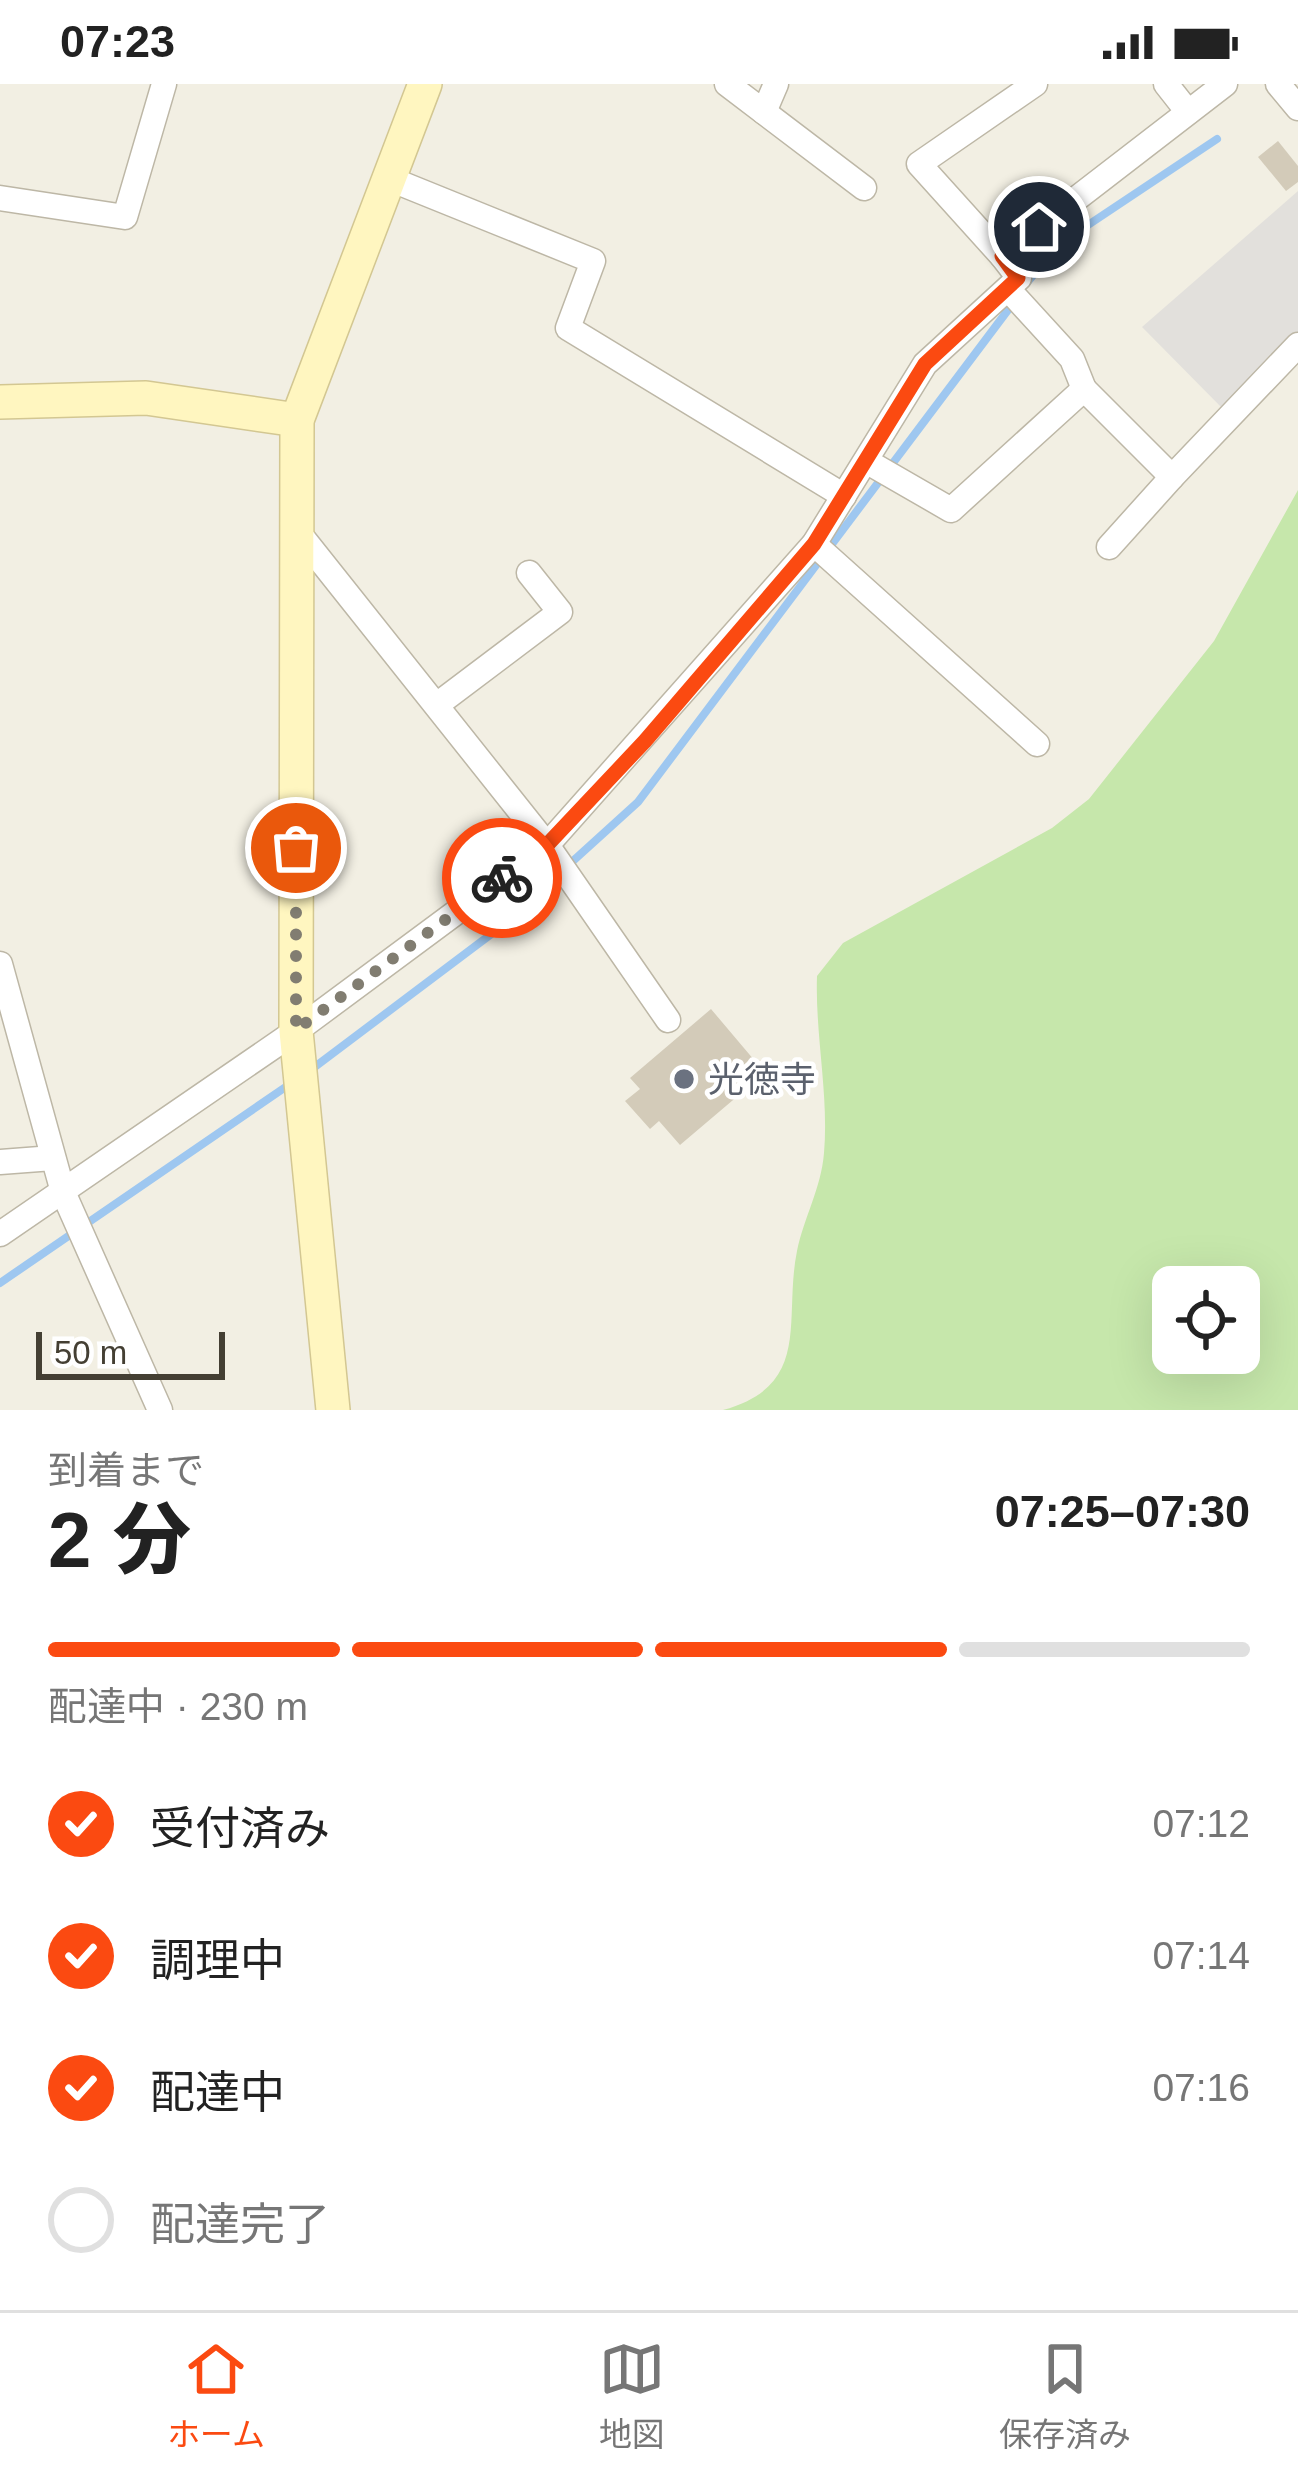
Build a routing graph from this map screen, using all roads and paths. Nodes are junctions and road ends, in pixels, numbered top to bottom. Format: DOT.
graph roads {
  1 [pos="164,84"];
  2 [pos="425,84"];
  3 [pos="727,84"];
  4 [pos="776,84"];
  5 [pos="1035,84"];
  6 [pos="1166,84"];
  7 [pos="1225,84"];
  8 [pos="1278,84"];
  9 [pos="1298,108"];
  10 [pos="764,112"];
  11 [pos="1188,112"];
  12 [pos="390,178"];
  13 [pos="864,188"];
  14 [pos="0,198"];
  15 [pos="1002,256"];
  16 [pos="1008,289"];
  17 [pos="1298,345"];
  18 [pos="1084,389"];
  19 [pos="0,402"];
  20 [pos="297,420"];
  21 [pos="866,461"];
  22 [pos="1172,477"];
  23 [pos="844,496"];
  24 [pos="294,527"];
  25 [pos="814,544"];
  26 [pos="1109,547"];
  27 [pos="529,573"];
  28 [pos="438,704"];
  29 [pos="1037,743"];
  30 [pos="547,845"];
  31 [pos="0,964"];
  32 [pos="668,1020"];
  33 [pos="296,1030"];
  34 [pos="53,1158"];
  35 [pos="0,1162"];
  36 [pos="63,1192"];
  37 [pos="0,1234"];
  38 [pos="160,1410"];
  39 [pos="333,1410"];
  1 -- 14 [label="street"];
  2 -- 12 [label="street"];
  3 -- 10 [label="street"];
  4 -- 10 [label="street"];
  5 -- 15 [label="street"];
  6 -- 11 [label="street"];
  7 -- 11 [label="street"];
  8 -- 9 [label="street"];
  10 -- 13 [label="street"];
  11 -- 15 [label="street"];
  12 -- 20 [label="street"];
  12 -- 23 [label="street"];
  15 -- 16 [label="street"];
  16 -- 18 [label="street"];
  16 -- 21 [label="street"];
  17 -- 22 [label="street"];
  18 -- 21 [label="street"];
  18 -- 22 [label="street"];
  19 -- 20 [label="street"];
  20 -- 24 [label="street"];
  21 -- 23 [label="street"];
  22 -- 26 [label="street"];
  23 -- 25 [label="street"];
  24 -- 28 [label="street"];
  24 -- 33 [label="street"];
  25 -- 29 [label="street"];
  25 -- 30 [label="street"];
  27 -- 28 [label="street"];
  28 -- 30 [label="street"];
  30 -- 32 [label="street"];
  30 -- 33 [label="street"];
  31 -- 34 [label="street"];
  33 -- 36 [label="street"];
  33 -- 39 [label="street"];
  34 -- 35 [label="street"];
  34 -- 36 [label="street"];
  36 -- 37 [label="street"];
  36 -- 38 [label="street"];
}
